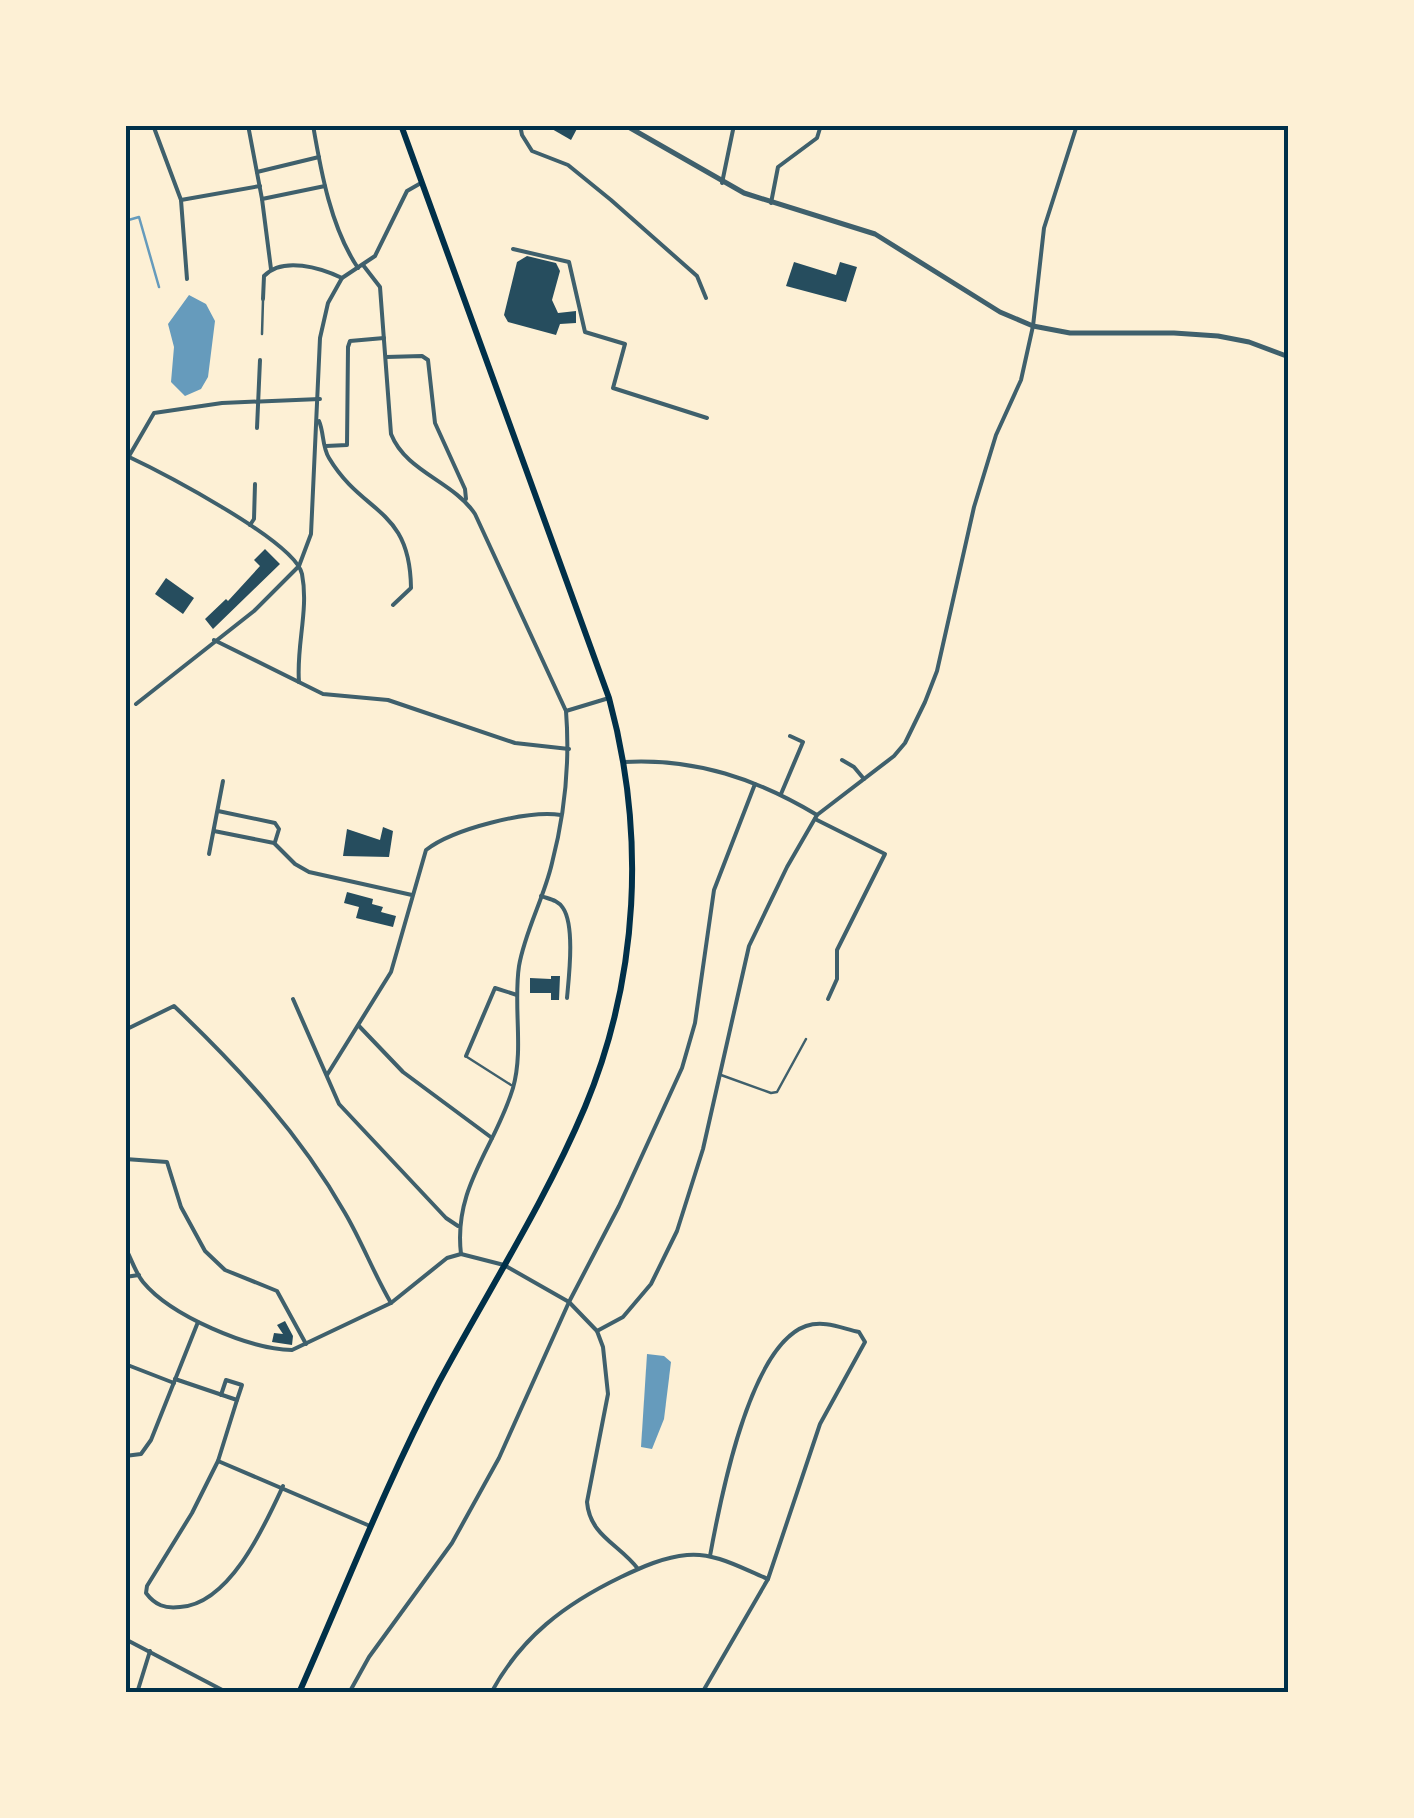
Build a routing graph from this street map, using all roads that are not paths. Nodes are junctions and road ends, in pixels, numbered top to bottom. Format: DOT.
graph roads {
  1 [pos="152,125"];
  2 [pos="248,125"];
  3 [pos="313,125"];
  4 [pos="401,125"];
  5 [pos="520,125"];
  6 [pos="625,125"];
  7 [pos="734,125"];
  8 [pos="821,125"];
  9 [pos="1076,125"];
  10 [pos="318,157"];
  11 [pos="257,172"];
  12 [pos="422,183"];
  13 [pos="722,183"];
  14 [pos="260,186"];
  15 [pos="325,186"];
  16 [pos="262,199"];
  17 [pos="182,200"];
  18 [pos="770,202"];
  19 [pos="513,248"];
  20 [pos="360,267"];
  21 [pos="271,269"];
  22 [pos="342,278"];
  23 [pos="187,279"];
  24 [pos="264,298"];
  25 [pos="706,298"];
  26 [pos="1033,326"];
  27 [pos="262,334"];
  28 [pos="384,338"];
  29 [pos="386,357"];
  30 [pos="1289,357"];
  31 [pos="260,360"];
  32 [pos="320,399"];
  33 [pos="259,400"];
  34 [pos="707,418"];
  35 [pos="318,421"];
  36 [pos="256,428"];
  37 [pos="324,446"];
  38 [pos="127,456"];
  39 [pos="125,463"];
  40 [pos="255,484"];
  41 [pos="466,500"];
  42 [pos="250,525"];
  43 [pos="300,566"];
  44 [pos="393,605"];
  45 [pos="214,640"];
  46 [pos="299,683"];
  47 [pos="609,698"];
  48 [pos="136,704"];
  49 [pos="566,711"];
  50 [pos="790,736"];
  51 [pos="569,748"];
  52 [pos="842,760"];
  53 [pos="624,762"];
  54 [pos="864,780"];
  55 [pos="223,781"];
  56 [pos="754,784"];
  57 [pos="781,794"];
  58 [pos="218,810"];
  59 [pos="561,815"];
  60 [pos="816,817"];
  61 [pos="214,832"];
  62 [pos="274,843"];
  63 [pos="209,854"];
  64 [pos="412,895"];
  65 [pos="541,896"];
  66 [pos="516,995"];
  67 [pos="567,998"];
  68 [pos="828,999"];
  69 [pos="293,1000"];
  70 [pos="359,1026"];
  71 [pos="125,1030"];
  72 [pos="806,1039"];
  73 [pos="466,1056"];
  74 [pos="720,1074"];
  75 [pos="327,1075"];
  76 [pos="513,1087"];
  77 [pos="492,1138"];
  78 [pos="125,1159"];
  79 [pos="458,1226"];
  80 [pos="125,1247"];
  81 [pos="461,1254"];
  82 [pos="504,1265"];
  83 [pos="139,1275"];
  84 [pos="125,1277"];
  85 [pos="391,1302"];
  86 [pos="568,1302"];
  87 [pos="198,1322"];
  88 [pos="597,1331"];
  89 [pos="306,1344"];
  90 [pos="125,1364"];
  91 [pos="174,1381"];
  92 [pos="221,1395"];
  93 [pos="237,1400"];
  94 [pos="125,1456"];
  95 [pos="218,1460"];
  96 [pos="283,1486"];
  97 [pos="371,1526"];
  98 [pos="710,1556"];
  99 [pos="638,1568"];
  100 [pos="768,1579"];
  101 [pos="125,1638"];
  102 [pos="150,1651"];
  103 [pos="137,1693"];
  104 [pos="228,1693"];
  105 [pos="298,1693"];
  106 [pos="350,1693"];
  107 [pos="491,1693"];
  108 [pos="702,1693"];
  1 -- 17 [label="street"];
  2 -- 11 [label="street"];
  3 -- 10 [label="street"];
  4 -- 12 [label="main road"];
  5 -- 25 [label="street"];
  6 -- 13 [label="street"];
  7 -- 13 [label="street"];
  8 -- 18 [label="street"];
  9 -- 26 [label="street"];
  10 -- 11 [label="street"];
  10 -- 15 [label="street"];
  11 -- 14 [label="street"];
  12 -- 20 [label="street"];
  12 -- 47 [label="main road"];
  13 -- 18 [label="street"];
  14 -- 16 [label="street"];
  14 -- 17 [label="street"];
  15 -- 16 [label="street"];
  15 -- 20 [label="street"];
  16 -- 21 [label="street"];
  17 -- 23 [label="street"];
  18 -- 26 [label="street"];
  19 -- 34 [label="street"];
  20 -- 22 [label="street"];
  20 -- 28 [label="street"];
  21 -- 22 [label="street"];
  21 -- 24 [label="street"];
  22 -- 32 [label="street"];
  24 -- 27 [label="lane"];
  26 -- 30 [label="street"];
  26 -- 54 [label="street"];
  28 -- 29 [label="street"];
  28 -- 37 [label="street"];
  29 -- 41 [label="street"];
  29 -- 41 [label="street"];
  31 -- 33 [label="street"];
  32 -- 33 [label="street"];
  32 -- 35 [label="street"];
  33 -- 36 [label="street"];
  33 -- 38 [label="street"];
  35 -- 37 [label="street"];
  35 -- 43 [label="street"];
  37 -- 44 [label="street"];
  38 -- 39 [label="street"];
  38 -- 42 [label="street"];
  40 -- 42 [label="street"];
  41 -- 49 [label="street"];
  42 -- 43 [label="street"];
  43 -- 45 [label="street"];
  43 -- 46 [label="street"];
  45 -- 46 [label="street"];
  45 -- 48 [label="street"];
  46 -- 51 [label="street"];
  47 -- 49 [label="street"];
  47 -- 53 [label="main road"];
  49 -- 51 [label="street"];
  50 -- 57 [label="street"];
  51 -- 59 [label="street"];
  52 -- 54 [label="street"];
  53 -- 56 [label="street"];
  53 -- 82 [label="main road"];
  54 -- 60 [label="street"];
  55 -- 58 [label="street"];
  56 -- 57 [label="street"];
  56 -- 86 [label="street"];
  57 -- 60 [label="street"];
  58 -- 61 [label="street"];
  58 -- 62 [label="street"];
  59 -- 64 [label="street"];
  59 -- 65 [label="street"];
  60 -- 68 [label="street"];
  60 -- 74 [label="street"];
  61 -- 62 [label="street"];
  61 -- 63 [label="street"];
  62 -- 64 [label="street"];
  64 -- 70 [label="street"];
  65 -- 66 [label="street"];
  65 -- 67 [label="street"];
  66 -- 73 [label="street"];
  66 -- 76 [label="street"];
  69 -- 75 [label="street"];
  70 -- 75 [label="street"];
  70 -- 77 [label="street"];
  71 -- 85 [label="street"];
  72 -- 74 [label="lane"];
  73 -- 76 [label="lane"];
  74 -- 88 [label="street"];
  75 -- 79 [label="street"];
  76 -- 77 [label="street"];
  77 -- 79 [label="street"];
  78 -- 89 [label="street"];
  79 -- 81 [label="street"];
  80 -- 83 [label="street"];
  81 -- 82 [label="street"];
  81 -- 85 [label="street"];
  82 -- 86 [label="street"];
  82 -- 97 [label="main road"];
  83 -- 84 [label="street"];
  83 -- 87 [label="street"];
  85 -- 89 [label="street"];
  86 -- 88 [label="street"];
  86 -- 106 [label="street"];
  87 -- 89 [label="street"];
  87 -- 91 [label="street"];
  88 -- 99 [label="street"];
  90 -- 91 [label="street"];
  91 -- 92 [label="street"];
  91 -- 94 [label="street"];
  92 -- 93 [label="street"];
  92 -- 93 [label="street"];
  93 -- 95 [label="street"];
  95 -- 96 [label="street"];
  95 -- 96 [label="street"];
  96 -- 97 [label="street"];
  97 -- 105 [label="main road"];
  98 -- 99 [label="street"];
  98 -- 100 [label="street"];
  98 -- 100 [label="street"];
  99 -- 107 [label="street"];
  100 -- 108 [label="street"];
  101 -- 102 [label="street"];
  102 -- 103 [label="street"];
  102 -- 104 [label="street"];
}
